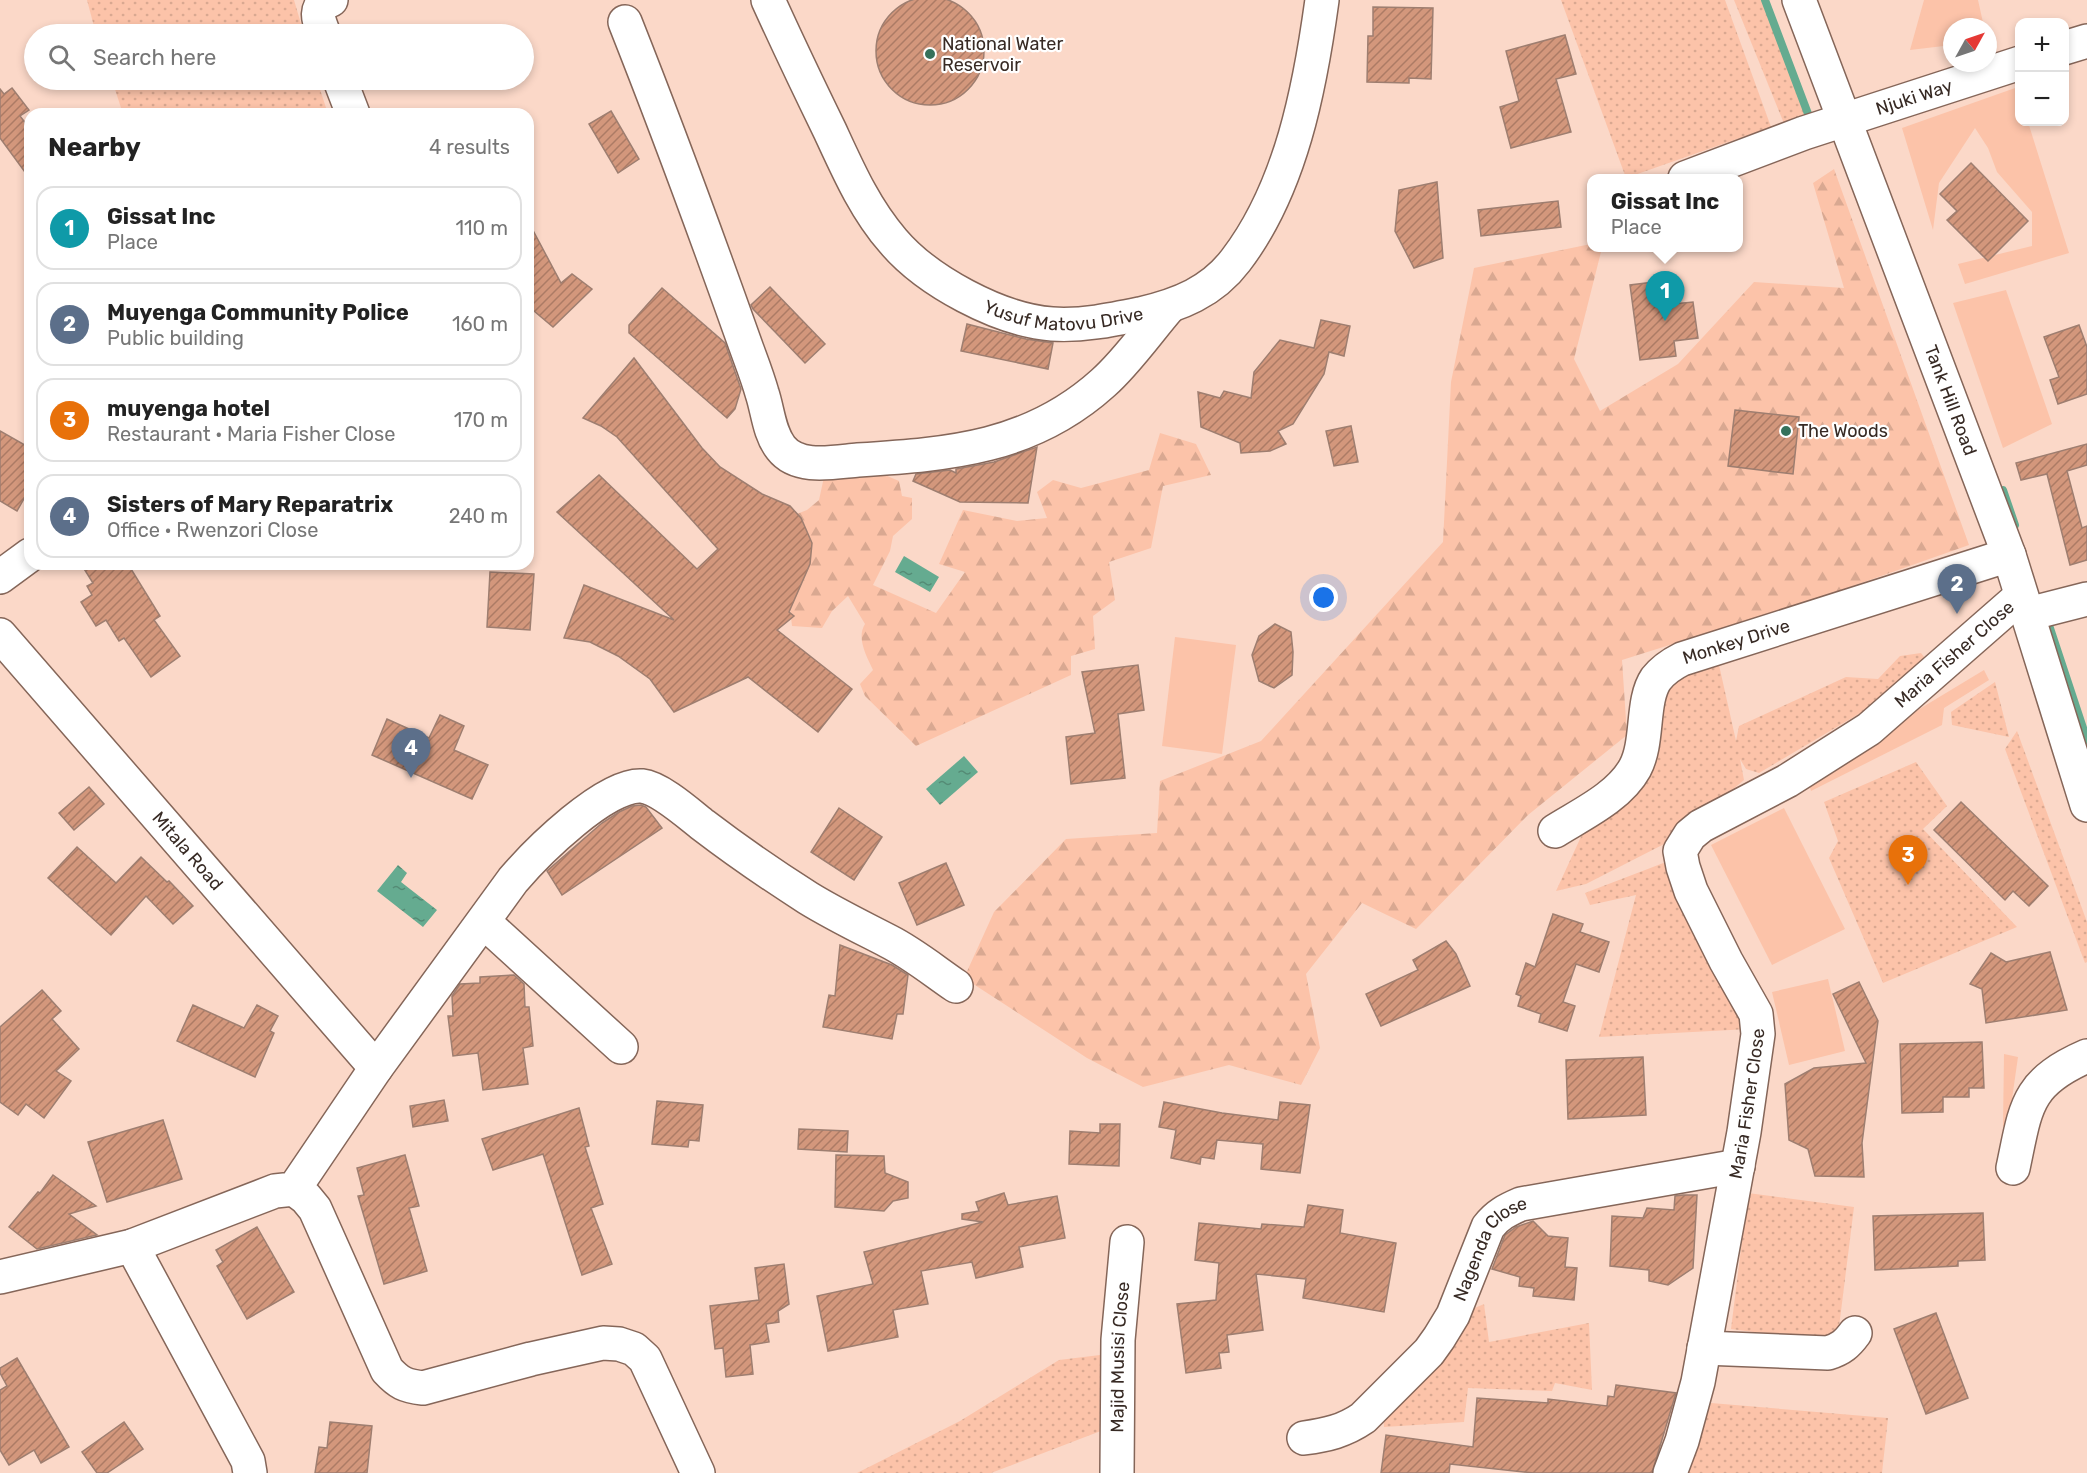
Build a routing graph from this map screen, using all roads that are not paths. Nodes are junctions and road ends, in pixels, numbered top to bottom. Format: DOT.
graph roads {
  1 [pos="330,0"];
  2 [pos="768,0"];
  3 [pos="1322,0"];
  4 [pos="1799,0"];
  5 [pos="625,22"];
  6 [pos="320,24"];
  7 [pos="2087,41"];
  8 [pos="2069,46"];
  9 [pos="2015,64"];
  10 [pos="344,90"];
  11 [pos="351,108"];
  12 [pos="1845,121"];
  13 [pos="1696,174"];
  14 [pos="1169,307"];
  15 [pos="2009,555"];
  16 [pos="24,559"];
  17 [pos="0,577"];
  18 [pos="2087,599"];
  19 [pos="2025,605"];
  20 [pos="0,635"];
  21 [pos="2087,805"];
  22 [pos="1555,831"];
  23 [pos="484,922"];
  24 [pos="957,986"];
  25 [pos="621,1047"];
  26 [pos="2087,1056"];
  27 [pos="376,1068"];
  28 [pos="1738,1166"];
  29 [pos="2013,1168"];
  30 [pos="294,1188"];
  31 [pos="1127,1242"];
  32 [pos="132,1246"];
  33 [pos="0,1276"];
  34 [pos="1855,1333"];
  35 [pos="1704,1348"];
  36 [pos="1304,1438"];
  37 [pos="250,1473"];
  38 [pos="698,1473"];
  39 [pos="1117,1473"];
  40 [pos="1670,1473"];
  1 -- 6 [label="street"];
  2 -- 14 [label="street, Yusuf Matovu Drive"];
  3 -- 14 [label="street, Yusuf Matovu Drive"];
  4 -- 12 [label="street, Tank Hill Road"];
  5 -- 14 [label="street"];
  7 -- 8 [label="street"];
  9 -- 12 [label="street, Njuki Way"];
  10 -- 11 [label="street"];
  12 -- 13 [label="street, Njuki Way"];
  12 -- 15 [label="street, Tank Hill Road"];
  15 -- 19 [label="street, Tank Hill Road"];
  15 -- 22 [label="street, Monkey Drive"];
  16 -- 17 [label="street"];
  18 -- 19 [label="street"];
  19 -- 21 [label="street, Tank Hill Road"];
  19 -- 28 [label="street, Maria Fisher Close"];
  20 -- 27 [label="street, Mitala Road"];
  23 -- 24 [label="street"];
  23 -- 25 [label="street"];
  23 -- 27 [label="street"];
  26 -- 29 [label="street"];
  27 -- 30 [label="street"];
  28 -- 35 [label="street, Maria Fisher Close"];
  28 -- 36 [label="street, Nagenda Close"];
  30 -- 32 [label="street"];
  30 -- 38 [label="street"];
  31 -- 39 [label="street, Majid Musisi Close"];
  32 -- 33 [label="street"];
  32 -- 37 [label="street"];
  34 -- 35 [label="street"];
  35 -- 40 [label="street, Maria Fisher Close"];
}
